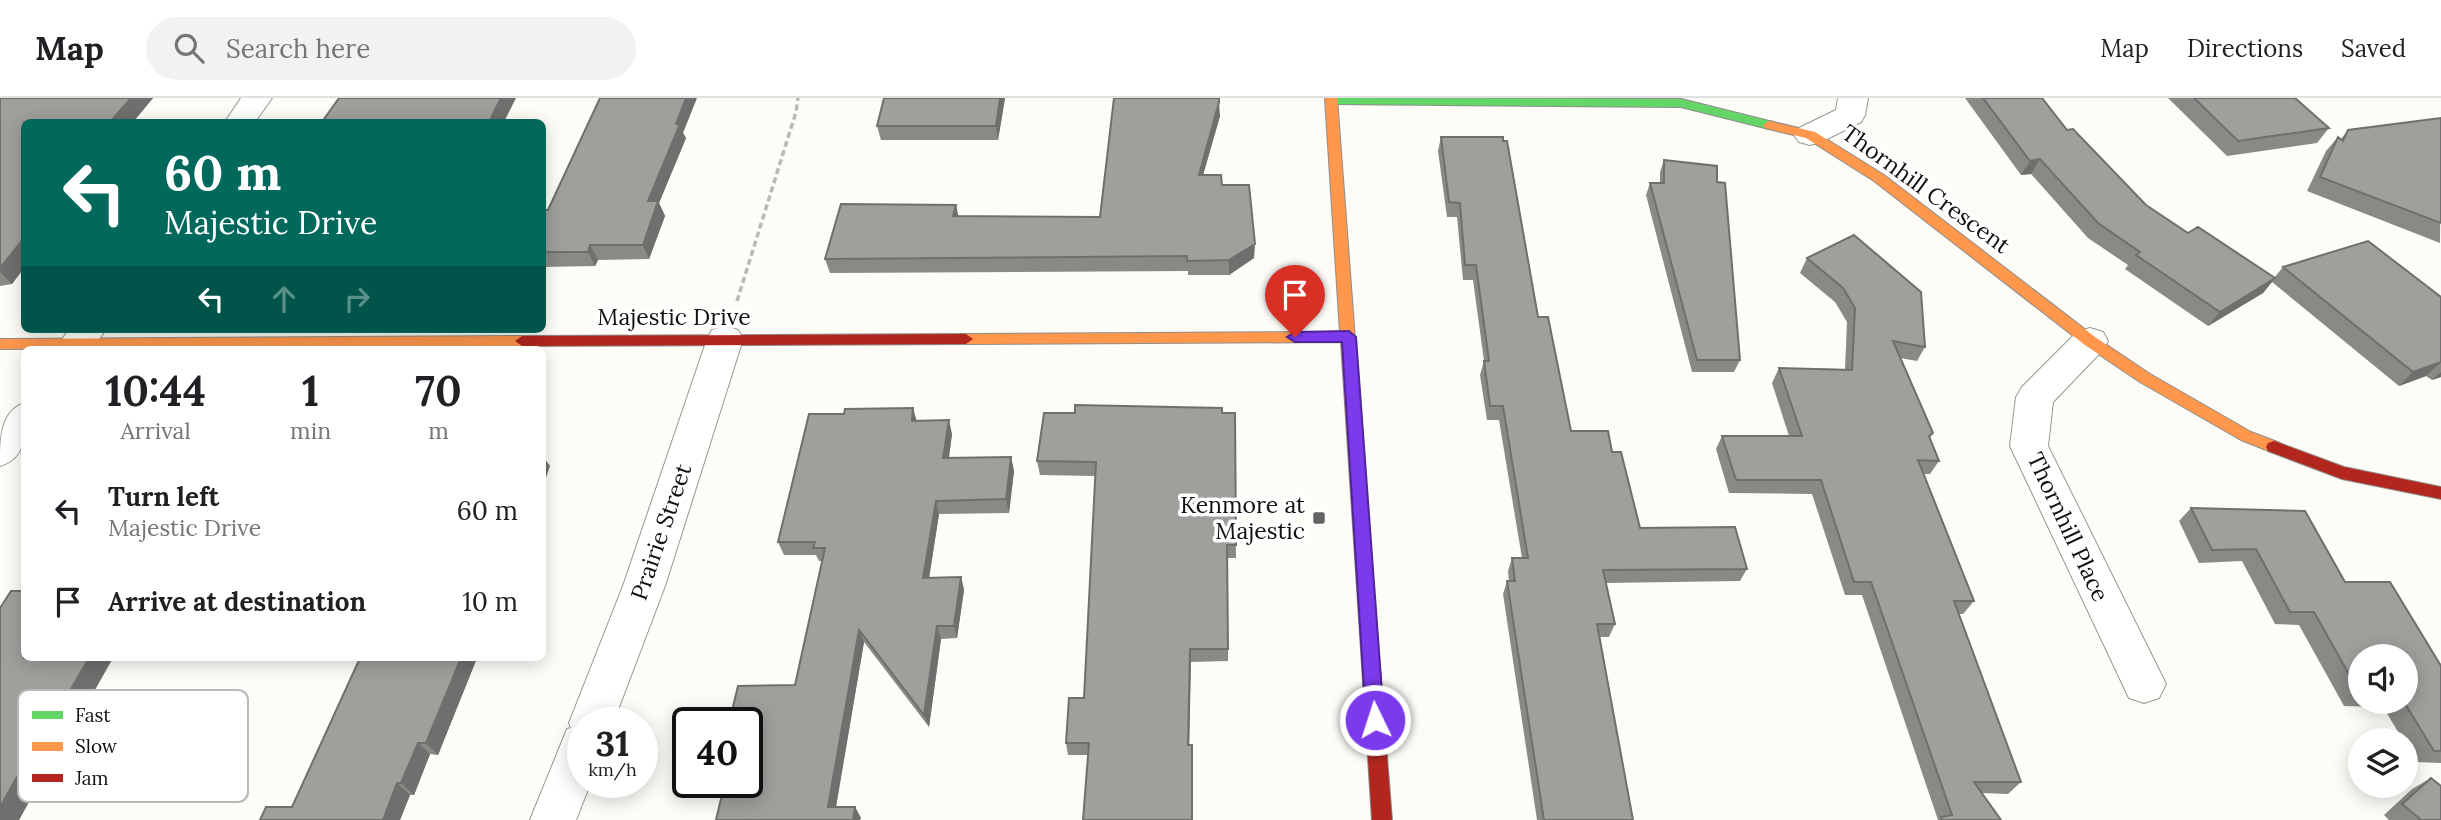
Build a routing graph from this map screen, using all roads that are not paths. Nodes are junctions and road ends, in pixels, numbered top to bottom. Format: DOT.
graph roads {
  1 [pos="257,98"];
  2 [pos="1853,98"];
  3 [pos="1331,99"];
  4 [pos="242,119"];
  5 [pos="1810,135"];
  6 [pos="1349,337"];
  7 [pos="725,339"];
  8 [pos="80,341"];
  9 [pos="2090,341"];
  10 [pos="0,344"];
  11 [pos="21,421"];
  12 [pos="0,451"];
  13 [pos="2441,493"];
  14 [pos="2144,684"];
  15 [pos="597,707"];
  16 [pos="567,786"];
  17 [pos="554,820"];
  18 [pos="1382,820"];
  1 -- 4 [label="street"];
  2 -- 5 [label="street"];
  3 -- 5 [label="street, Thornhill Crescent"];
  3 -- 6 [label="street"];
  5 -- 9 [label="street, Thornhill Crescent"];
  6 -- 7 [label="street, Majestic Drive"];
  6 -- 18 [label="street"];
  7 -- 8 [label="street, Majestic Drive"];
  7 -- 15 [label="street, Prairie Street"];
  8 -- 10 [label="street, Majestic Drive"];
  9 -- 13 [label="street, Thornhill Crescent"];
  9 -- 14 [label="street, Thornhill Place"];
  11 -- 12 [label="street"];
  16 -- 17 [label="street"];
}
